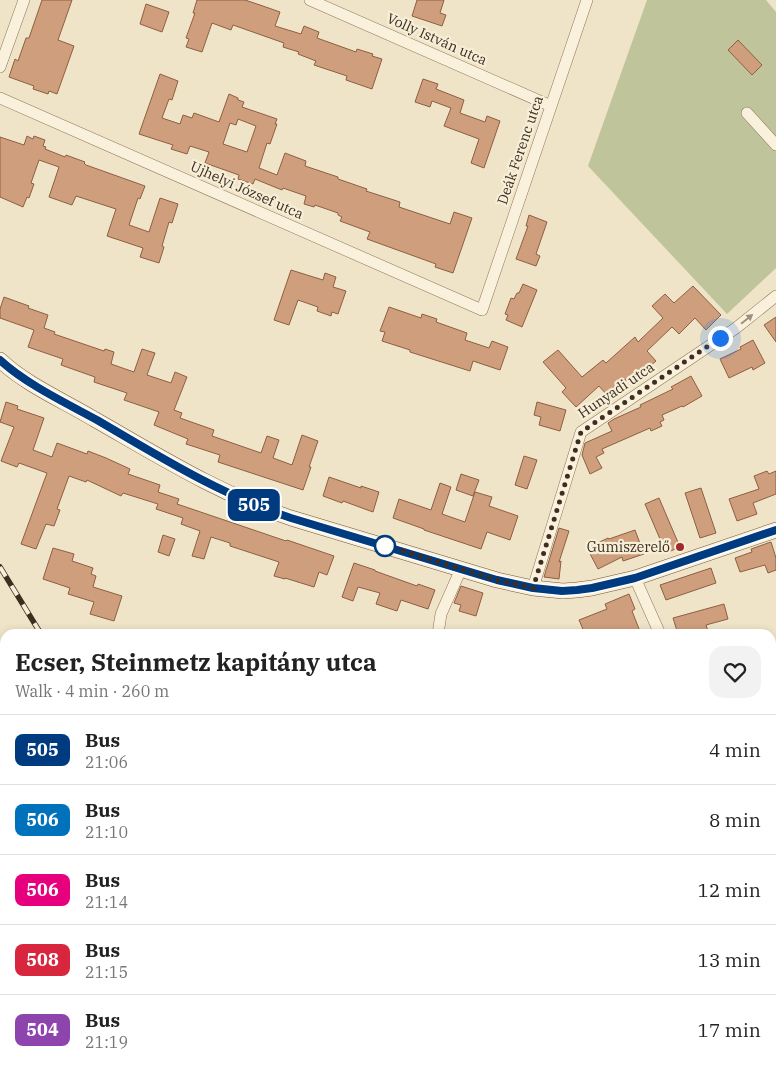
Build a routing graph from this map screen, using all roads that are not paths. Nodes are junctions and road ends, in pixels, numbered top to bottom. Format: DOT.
graph roads {
  1 [pos="24,0"];
  2 [pos="310,0"];
  3 [pos="587,0"];
  4 [pos="0,68"];
  5 [pos="0,98"];
  6 [pos="551,106"];
  7 [pos="747,112"];
  8 [pos="776,145"];
  9 [pos="776,296"];
  10 [pos="482,310"];
  11 [pos="0,360"];
  12 [pos="776,530"];
  13 [pos="460,569"];
  14 [pos="635,578"];
  15 [pos="533,588"];
  16 [pos="439,629"];
  17 [pos="658,629"];
  1 -- 4 [label="street"];
  2 -- 6 [label="street, Volly István utca"];
  3 -- 6 [label="street, Deák Ferenc utca"];
  5 -- 10 [label="street, Ujhelyi József utca"];
  6 -- 10 [label="street, Deák Ferenc utca"];
  7 -- 8 [label="street"];
  15 -- 9 [label="street, Hunyadi utca, one-way"];
  11 -- 13 [label="main road"];
  12 -- 14 [label="main road"];
  13 -- 15 [label="main road"];
  13 -- 16 [label="street"];
  14 -- 15 [label="main road"];
  14 -- 17 [label="street"];
}
